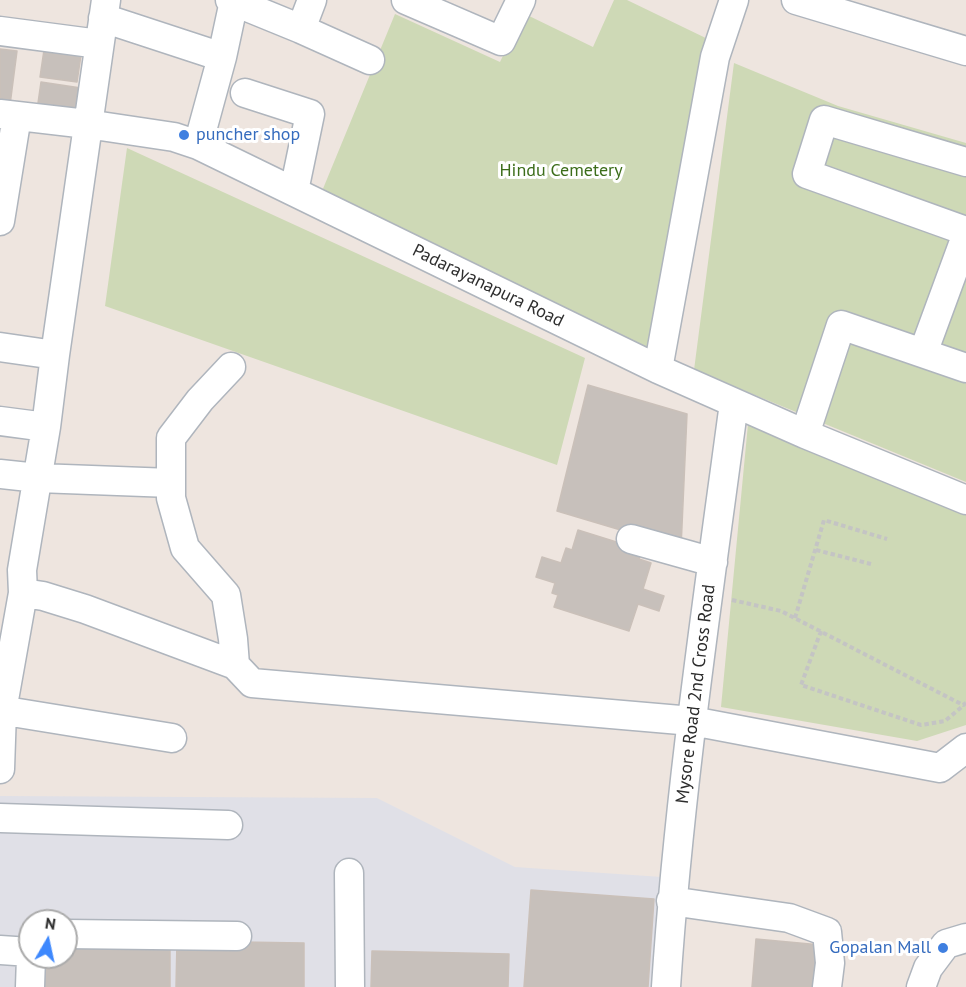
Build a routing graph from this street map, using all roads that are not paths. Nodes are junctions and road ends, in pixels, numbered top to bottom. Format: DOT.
graph roads {
  1 [pos="312,0"];
  2 [pos="406,0"];
  3 [pos="520,0"];
  4 [pos="734,0"];
  5 [pos="796,0"];
  6 [pos="232,1"];
  7 [pos="103,21"];
  8 [pos="301,29"];
  9 [pos="0,31"];
  10 [pos="966,51"];
  11 [pos="222,57"];
  12 [pos="370,60"];
  13 [pos="245,93"];
  14 [pos="9,115"];
  15 [pos="87,124"];
  16 [pos="198,145"];
  17 [pos="966,162"];
  18 [pos="294,191"];
  19 [pos="0,221"];
  20 [pos="966,231"];
  21 [pos="966,236"];
  22 [pos="0,347"];
  23 [pos="923,353"];
  24 [pos="55,355"];
  25 [pos="231,367"];
  26 [pos="966,368"];
  27 [pos="658,369"];
  28 [pos="734,403"];
  29 [pos="0,421"];
  30 [pos="46,427"];
  31 [pos="805,434"];
  32 [pos="0,474"];
  33 [pos="38,477"];
  34 [pos="171,483"];
  35 [pos="966,500"];
  36 [pos="631,539"];
  37 [pos="713,562"];
  38 [pos="15,577"];
  39 [pos="235,665"];
  40 [pos="1,710"];
  41 [pos="692,721"];
  42 [pos="172,738"];
  43 [pos="966,747"];
  44 [pos="0,769"];
  45 [pos="0,818"];
  46 [pos="228,825"];
  47 [pos="349,873"];
  48 [pos="671,901"];
  49 [pos="78,934"];
  50 [pos="237,936"];
  51 [pos="966,938"];
  52 [pos="0,950"];
  53 [pos="18,951"];
  54 [pos="335,951"];
  55 [pos="31,969"];
  56 [pos="30,987"];
  57 [pos="334,987"];
  58 [pos="350,987"];
  59 [pos="666,987"];
  60 [pos="828,987"];
  61 [pos="921,987"];
  1 -- 8 [label="street"];
  2 -- 3 [label="street"];
  4 -- 27 [label="street"];
  5 -- 10 [label="street"];
  6 -- 8 [label="street"];
  6 -- 11 [label="street"];
  7 -- 9 [label="street"];
  7 -- 11 [label="street"];
  7 -- 15 [label="street"];
  8 -- 12 [label="street"];
  11 -- 16 [label="street"];
  13 -- 18 [label="street"];
  14 -- 15 [label="street, Padarayanapura Road"];
  14 -- 19 [label="street"];
  15 -- 16 [label="street, Padarayanapura Road"];
  15 -- 24 [label="street"];
  16 -- 18 [label="street, Padarayanapura Road"];
  17 -- 20 [label="street"];
  18 -- 27 [label="street, Padarayanapura Road"];
  21 -- 23 [label="street"];
  22 -- 24 [label="street"];
  23 -- 26 [label="street"];
  23 -- 31 [label="street"];
  24 -- 30 [label="street"];
  25 -- 34 [label="street"];
  27 -- 28 [label="street, Padarayanapura Road"];
  28 -- 31 [label="street, Padarayanapura Road"];
  28 -- 37 [label="street, Mysore Road 2nd Cross Road"];
  29 -- 30 [label="street"];
  30 -- 33 [label="street"];
  31 -- 35 [label="street, Padarayanapura Road"];
  32 -- 33 [label="street"];
  33 -- 34 [label="street"];
  33 -- 38 [label="street"];
  34 -- 39 [label="street"];
  36 -- 37 [label="street"];
  37 -- 41 [label="street, Mysore Road 2nd Cross Road"];
  38 -- 39 [label="street"];
  38 -- 40 [label="street"];
  39 -- 41 [label="street"];
  40 -- 42 [label="street"];
  40 -- 44 [label="street"];
  41 -- 43 [label="street"];
  41 -- 48 [label="street, Mysore Road 2nd Cross Road"];
  45 -- 46 [label="street"];
  47 -- 58 [label="street"];
  48 -- 59 [label="street, Mysore Road 2nd Cross Road"];
  48 -- 60 [label="street"];
  49 -- 50 [label="street"];
  51 -- 61 [label="street"];
  52 -- 53 [label="street"];
  54 -- 57 [label="street"];
  55 -- 56 [label="street"];
}
